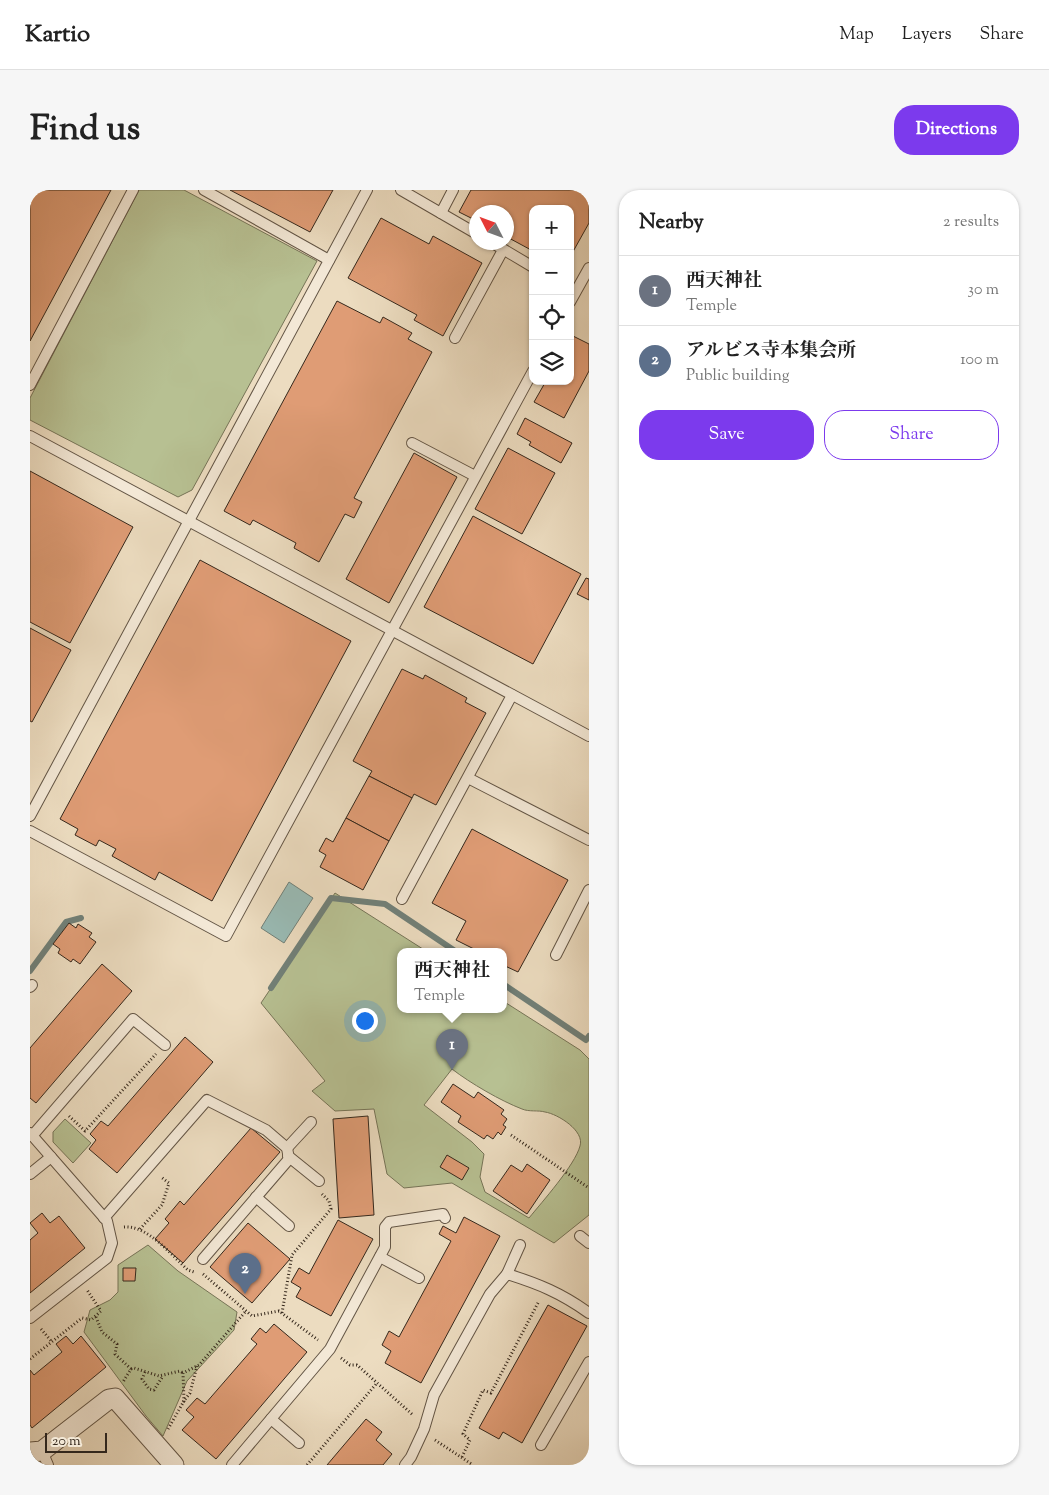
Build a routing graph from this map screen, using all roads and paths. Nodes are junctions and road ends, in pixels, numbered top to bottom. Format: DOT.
graph roads {
  1 [pos="133,190"];
  2 [pos="204,190"];
  3 [pos="367,190"];
  4 [pos="401,190"];
  5 [pos="454,190"];
  6 [pos="441,213"];
  7 [pos="469,230"];
  8 [pos="503,250"];
  9 [pos="329,260"];
  10 [pos="529,265"];
  11 [pos="589,268"];
  12 [pos="574,289"];
  13 [pos="455,338"];
  14 [pos="529,378"];
  15 [pos="30,385"];
  16 [pos="30,436"];
  17 [pos="412,443"];
  18 [pos="475,476"];
  19 [pos="188,521"];
  20 [pos="392,628"];
  21 [pos="512,695"];
  22 [pos="589,736"];
  23 [pos="468,778"];
  24 [pos="30,816"];
  25 [pos="30,831"];
  26 [pos="589,840"];
  27 [pos="589,890"];
  28 [pos="402,899"];
  29 [pos="556,955"];
  30 [pos="164,1045"];
  31 [pos="58,1106"];
  32 [pos="311,1122"];
  33 [pos="31,1134"];
  34 [pos="511,1136"];
  35 [pos="288,1152"];
  36 [pos="51,1157"];
  37 [pos="149,1167"];
  38 [pos="30,1174"];
  39 [pos="319,1181"];
  40 [pos="589,1188"];
  41 [pos="256,1197"];
  42 [pos="104,1218"];
  43 [pos="444,1218"];
  44 [pos="289,1226"];
  45 [pos="109,1228"];
  46 [pos="140,1230"];
  47 [pos="580,1236"];
  48 [pos="589,1242"];
  49 [pos="520,1245"];
  50 [pos="380,1257"];
  51 [pos="203,1259"];
  52 [pos="507,1274"];
  53 [pos="420,1278"];
  54 [pos="546,1287"];
  55 [pos="92,1295"];
  56 [pos="246,1311"];
  57 [pos="282,1313"];
  58 [pos="589,1313"];
  59 [pos="96,1317"];
  60 [pos="30,1318"];
  61 [pos="330,1349"];
  62 [pos="30,1359"];
  63 [pos="589,1362"];
  64 [pos="197,1366"];
  65 [pos="131,1369"];
  66 [pos="145,1372"];
  67 [pos="183,1373"];
  68 [pos="163,1376"];
  69 [pos="377,1383"];
  70 [pos="115,1398"];
  71 [pos="183,1402"];
  72 [pos="271,1419"];
  73 [pos="425,1426"];
  74 [pos="299,1443"];
  75 [pos="541,1445"];
  76 [pos="160,1450"];
  77 [pos="40,1456"];
  78 [pos="462,1457"];
  79 [pos="236,1464"];
  80 [pos="174,1465"];
  81 [pos="307,1465"];
  82 [pos="405,1465"];
  83 [pos="473,1465"];
  1 -- 15 [label="lane"];
  2 -- 9 [label="lane"];
  3 -- 9 [label="lane"];
  4 -- 6 [label="lane"];
  5 -- 6 [label="lane"];
  6 -- 7 [label="lane"];
  8 -- 10 [label="lane"];
  8 -- 13 [label="lane"];
  9 -- 19 [label="lane"];
  11 -- 12 [label="lane"];
  14 -- 18 [label="lane"];
  16 -- 19 [label="lane"];
  17 -- 18 [label="lane"];
  18 -- 20 [label="lane"];
  19 -- 20 [label="lane"];
  19 -- 24 [label="lane"];
  20 -- 21 [label="lane"];
  20 -- 25 [label="lane"];
  21 -- 22 [label="lane"];
  21 -- 23 [label="lane"];
  23 -- 26 [label="lane"];
  23 -- 28 [label="lane"];
  27 -- 29 [label="lane"];
  30 -- 31 [label="path"];
  30 -- 31 [label="lane"];
  31 -- 33 [label="lane"];
  32 -- 35 [label="lane"];
  33 -- 36 [label="lane"];
  34 -- 40 [label="path"];
  35 -- 37 [label="lane"];
  35 -- 39 [label="lane"];
  35 -- 41 [label="lane"];
  36 -- 38 [label="lane"];
  36 -- 42 [label="lane"];
  37 -- 42 [label="lane"];
  37 -- 46 [label="path"];
  39 -- 57 [label="path"];
  41 -- 44 [label="lane"];
  41 -- 51 [label="lane"];
  42 -- 45 [label="lane"];
  43 -- 50 [label="lane"];
  45 -- 46 [label="path"];
  45 -- 60 [label="lane"];
  46 -- 56 [label="path"];
  47 -- 48 [label="lane"];
  49 -- 52 [label="lane"];
  50 -- 53 [label="lane"];
  50 -- 61 [label="lane"];
  52 -- 54 [label="lane"];
  52 -- 73 [label="lane"];
  54 -- 58 [label="lane"];
  54 -- 78 [label="path"];
  55 -- 59 [label="path"];
  56 -- 57 [label="path"];
  56 -- 64 [label="path"];
  57 -- 61 [label="path"];
  59 -- 62 [label="path"];
  59 -- 65 [label="path"];
  61 -- 69 [label="path"];
  61 -- 72 [label="lane"];
  63 -- 75 [label="lane"];
  64 -- 67 [label="path"];
  64 -- 71 [label="path"];
  65 -- 66 [label="path"];
  65 -- 70 [label="path"];
  66 -- 68 [label="path"];
  66 -- 68 [label="path"];
  67 -- 68 [label="path"];
  67 -- 71 [label="path"];
  69 -- 73 [label="path"];
  69 -- 81 [label="path"];
  70 -- 76 [label="street"];
  70 -- 77 [label="street"];
  71 -- 76 [label="path"];
  72 -- 74 [label="lane"];
  72 -- 79 [label="lane"];
  73 -- 78 [label="path"];
  73 -- 82 [label="lane"];
  76 -- 80 [label="street"];
  78 -- 83 [label="path"];
}
